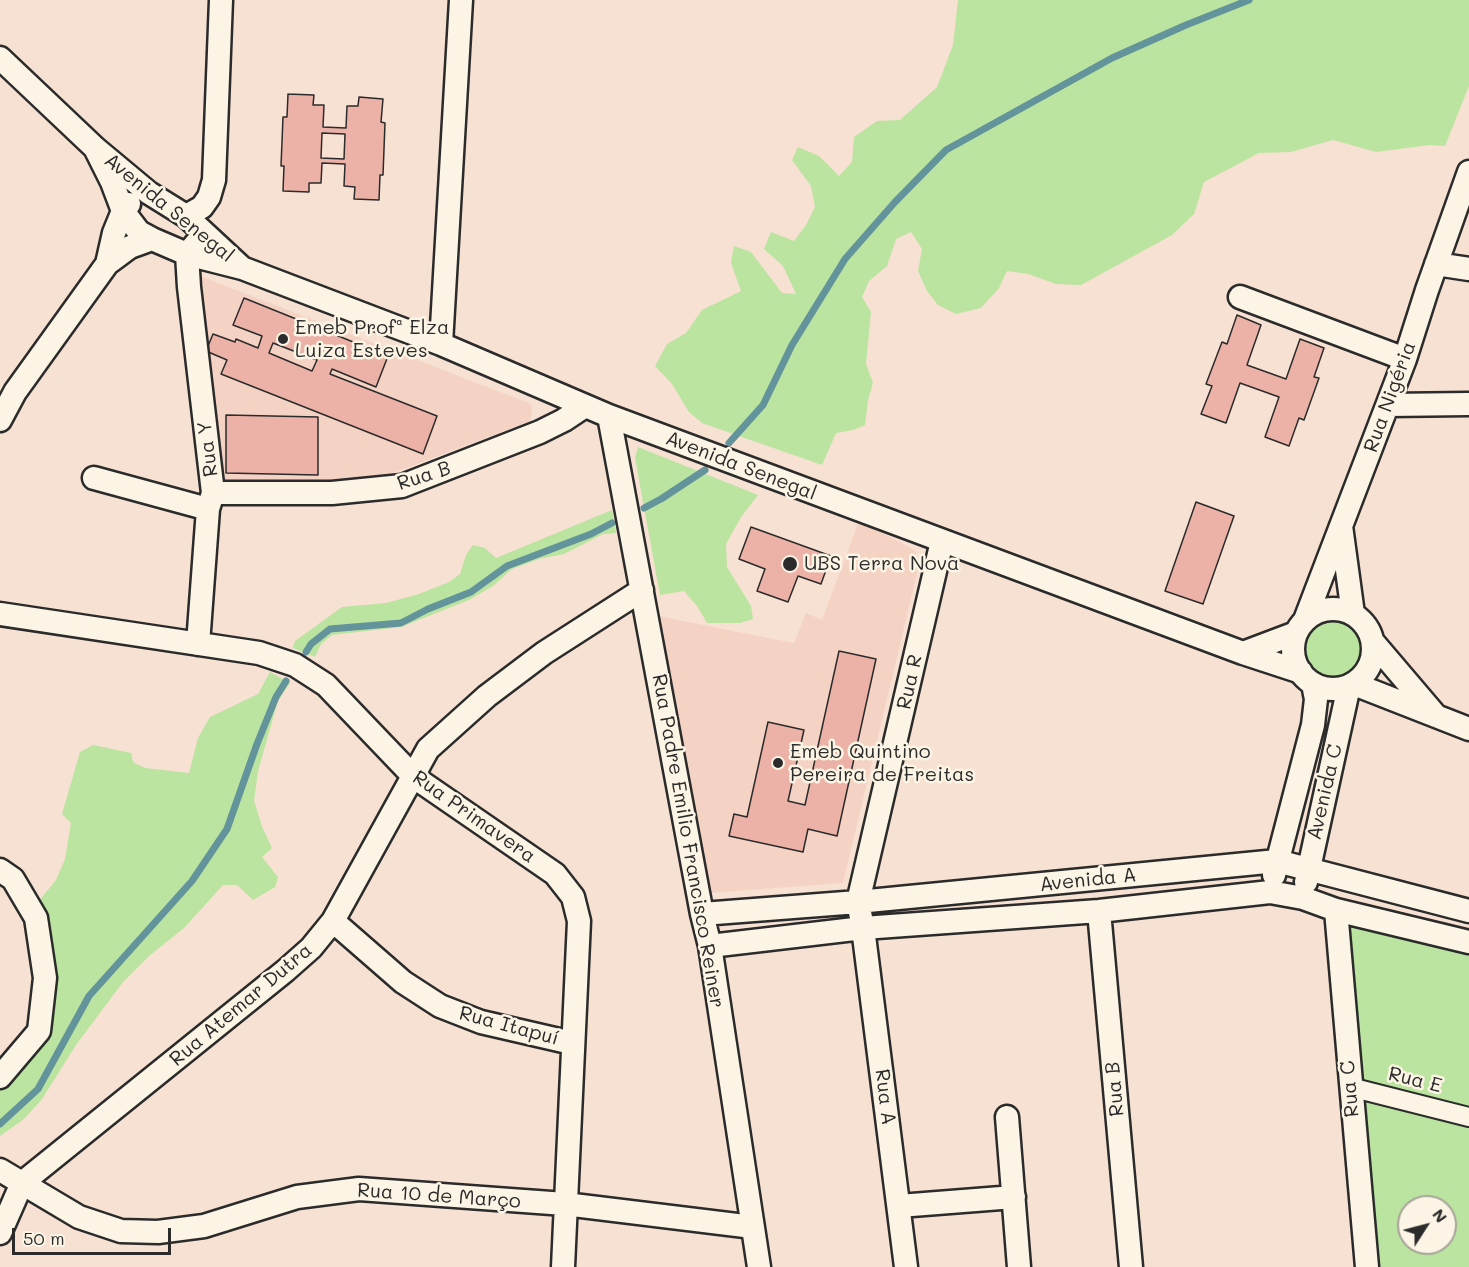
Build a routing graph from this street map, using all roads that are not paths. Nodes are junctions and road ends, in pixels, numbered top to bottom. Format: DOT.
graph roads {
  1 [pos="221,0"];
  2 [pos="461,0"];
  3 [pos="0,58"];
  4 [pos="95,148"];
  5 [pos="1469,172"];
  6 [pos="150,193"];
  7 [pos="123,211"];
  8 [pos="186,216"];
  9 [pos="204,234"];
  10 [pos="152,239"];
  11 [pos="187,254"];
  12 [pos="106,264"];
  13 [pos="1436,264"];
  14 [pos="242,268"];
  15 [pos="1469,269"];
  16 [pos="1240,297"];
  17 [pos="441,344"];
  18 [pos="1405,359"];
  19 [pos="1469,404"];
  20 [pos="1388,405"];
  21 [pos="585,406"];
  22 [pos="609,416"];
  23 [pos="0,420"];
  24 [pos="94,478"];
  25 [pos="211,501"];
  26 [pos="1341,525"];
  27 [pos="942,541"];
  28 [pos="642,590"];
  29 [pos="0,614"];
  30 [pos="1353,614"];
  31 [pos="1301,626"];
  32 [pos="1373,642"];
  33 [pos="198,644"];
  34 [pos="1244,653"];
  35 [pos="1307,678"];
  36 [pos="1352,685"];
  37 [pos="1437,717"];
  38 [pos="1469,729"];
  39 [pos="414,777"];
  40 [pos="1277,861"];
  41 [pos="1308,868"];
  42 [pos="0,870"];
  43 [pos="1270,892"];
  44 [pos="1303,898"];
  45 [pos="858,902"];
  46 [pos="1336,910"];
  47 [pos="1099,911"];
  48 [pos="1469,911"];
  49 [pos="702,914"];
  50 [pos="333,921"];
  51 [pos="863,928"];
  52 [pos="1469,942"];
  53 [pos="710,946"];
  54 [pos="572,1044"];
  55 [pos="0,1077"];
  56 [pos="1350,1087"];
  57 [pos="1007,1117"];
  58 [pos="1469,1117"];
  59 [pos="0,1170"];
  60 [pos="22,1183"];
  61 [pos="1014,1197"];
  62 [pos="565,1204"];
  63 [pos="899,1206"];
  64 [pos="753,1227"];
  65 [pos="0,1233"];
  66 [pos="563,1267"];
  67 [pos="759,1267"];
  68 [pos="906,1267"];
  69 [pos="1019,1267"];
  70 [pos="1131,1267"];
  71 [pos="1367,1267"];
  1 -- 8 [label="street"];
  2 -- 17 [label="street"];
  3 -- 4 [label="street, Avenida Senegal"];
  4 -- 6 [label="street, Avenida Senegal"];
  4 -- 7 [label="street, Avenida Senegal"];
  5 -- 13 [label="street, Rua Nigéria"];
  6 -- 7 [label="street"];
  6 -- 8 [label="street, Avenida Senegal"];
  7 -- 10 [label="street, Avenida Senegal"];
  7 -- 12 [label="street"];
  8 -- 9 [label="street, Avenida Senegal"];
  9 -- 11 [label="street"];
  9 -- 14 [label="street, Avenida Senegal"];
  10 -- 11 [label="street, Avenida Senegal"];
  10 -- 12 [label="street"];
  11 -- 14 [label="street, Avenida Senegal"];
  11 -- 25 [label="street, Rua Y"];
  12 -- 23 [label="street"];
  13 -- 15 [label="street"];
  13 -- 18 [label="street, Rua Nigéria"];
  14 -- 17 [label="street, Avenida Senegal"];
  16 -- 18 [label="street"];
  17 -- 21 [label="street, Avenida Senegal"];
  18 -- 20 [label="street, Rua Nigéria"];
  19 -- 20 [label="street"];
  20 -- 26 [label="street, Rua Nigéria"];
  21 -- 22 [label="street, Avenida Senegal"];
  21 -- 25 [label="street, Rua B"];
  22 -- 27 [label="street, Avenida Senegal"];
  22 -- 28 [label="street, Rua Padre Emilio Francisco Reiner"];
  24 -- 25 [label="street, Rua B"];
  25 -- 33 [label="street, Rua Y"];
  26 -- 30 [label="street"];
  26 -- 31 [label="street, Rua Nigéria"];
  27 -- 34 [label="street, Avenida Senegal"];
  27 -- 45 [label="street, Rua R"];
  28 -- 39 [label="street, Rua Atemar Dutra"];
  28 -- 49 [label="street, Rua Padre Emilio Francisco Reiner"];
  29 -- 33 [label="street, Rua Primavera"];
  30 -- 31 [label="street"];
  30 -- 32 [label="street"];
  31 -- 34 [label="street"];
  31 -- 35 [label="street, Rua Nigéria"];
  32 -- 36 [label="street"];
  32 -- 37 [label="street"];
  33 -- 39 [label="street, Rua Primavera"];
  34 -- 35 [label="street, Avenida Senegal"];
  35 -- 36 [label="street"];
  35 -- 40 [label="street, Avenida C"];
  36 -- 37 [label="street"];
  36 -- 41 [label="street, Avenida C"];
  37 -- 38 [label="street"];
  39 -- 50 [label="street, Rua Atemar Dutra"];
  39 -- 54 [label="street, Rua Primavera"];
  40 -- 41 [label="street, Avenida A"];
  40 -- 43 [label="street, Avenida C"];
  40 -- 45 [label="street, Avenida A"];
  41 -- 44 [label="street, Avenida C"];
  41 -- 48 [label="street, Avenida A"];
  42 -- 55 [label="street"];
  43 -- 44 [label="street, Avenida A"];
  43 -- 47 [label="street, Avenida A"];
  44 -- 46 [label="street, Avenida A"];
  45 -- 49 [label="street, Avenida A"];
  45 -- 51 [label="street, Rua R"];
  46 -- 52 [label="street, Avenida A"];
  46 -- 56 [label="street, Rua C"];
  47 -- 51 [label="street, Avenida A"];
  47 -- 70 [label="street, Rua B"];
  49 -- 53 [label="street, Rua Padre Emilio Francisco Reiner"];
  50 -- 54 [label="street, Rua Itapuí"];
  50 -- 60 [label="street, Rua Atemar Dutra"];
  51 -- 53 [label="street, Avenida A"];
  51 -- 63 [label="street, Rua A"];
  53 -- 64 [label="street, Rua Padre Emilio Francisco Reiner"];
  54 -- 62 [label="street, Rua Primavera"];
  56 -- 58 [label="street, Rua E"];
  56 -- 71 [label="street, Rua C"];
  57 -- 61 [label="street"];
  59 -- 60 [label="street, Rua 10 de Março"];
  60 -- 62 [label="street, Rua 10 de Março"];
  60 -- 65 [label="street, Rua Atemar Dutra"];
  61 -- 63 [label="street"];
  61 -- 69 [label="street"];
  62 -- 64 [label="street, Rua 10 de Março"];
  62 -- 66 [label="street, Rua Primavera"];
  63 -- 68 [label="street, Rua A"];
  64 -- 67 [label="street, Rua Padre Emilio Francisco Reiner"];
}
